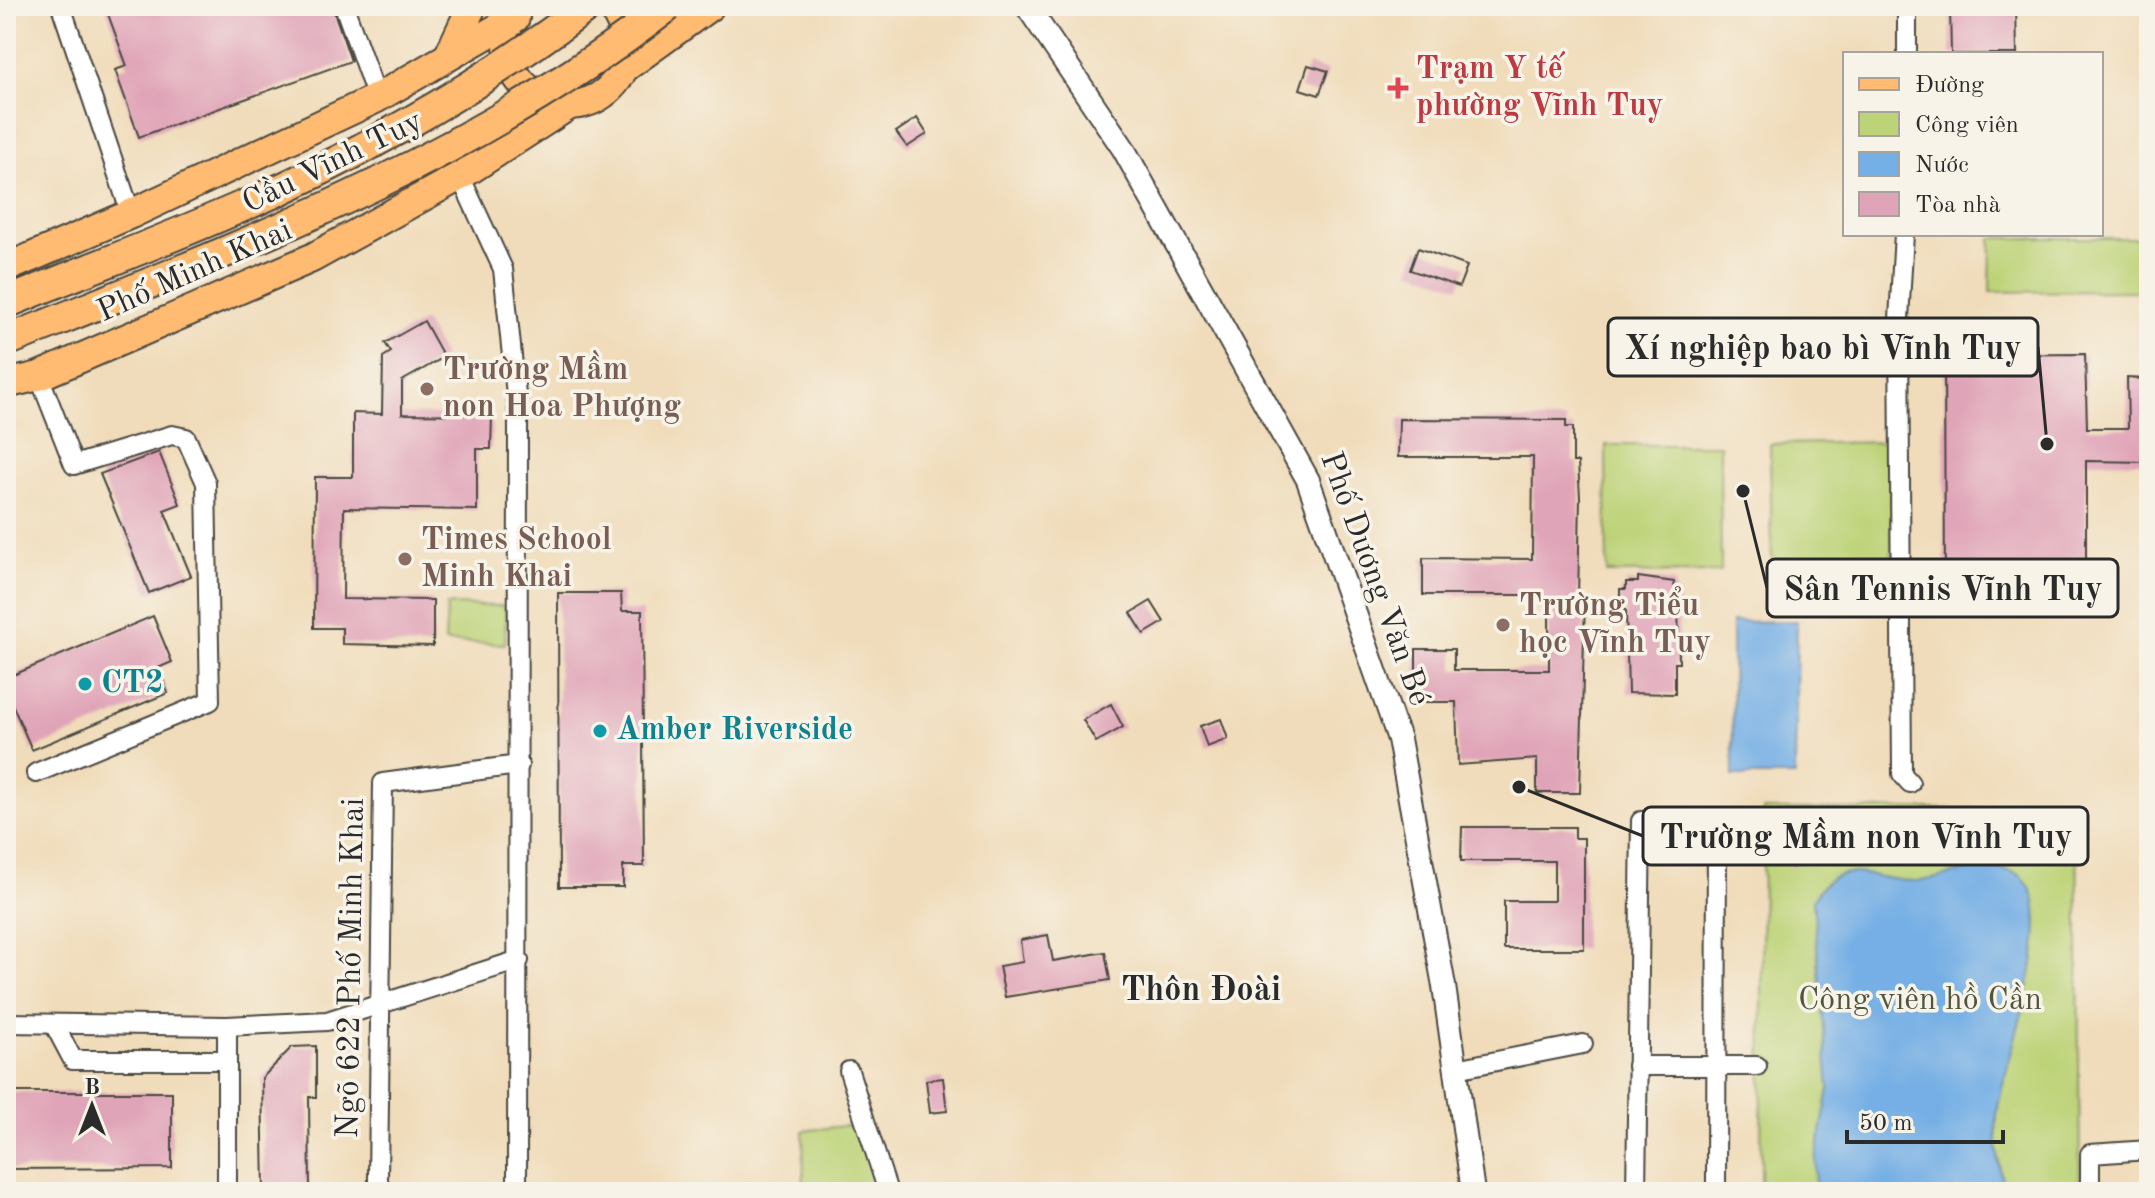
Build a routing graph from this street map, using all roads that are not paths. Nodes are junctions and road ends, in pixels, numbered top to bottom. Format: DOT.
graph roads {
  1 [pos="61,6"];
  2 [pos="344,6"];
  3 [pos="472,6"];
  4 [pos="588,6"];
  5 [pos="611,6"];
  6 [pos="668,6"];
  7 [pos="710,6"];
  8 [pos="1027,6"];
  9 [pos="1907,6"];
  10 [pos="520,12"];
  11 [pos="1907,52"];
  12 [pos="448,55"];
  13 [pos="623,69"];
  14 [pos="377,98"];
  15 [pos="568,106"];
  16 [pos="460,176"];
  17 [pos="131,214"];
  18 [pos="1904,236"];
  19 [pos="6,268"];
  20 [pos="6,303"];
  21 [pos="6,341"];
  22 [pos="39,376"];
  23 [pos="6,384"];
  24 [pos="519,765"];
  25 [pos="36,773"];
  26 [pos="1910,783"];
  27 [pos="519,960"];
  28 [pos="382,1005"];
  29 [pos="6,1023"];
  30 [pos="54,1024"];
  31 [pos="227,1026"];
  32 [pos="1583,1044"];
  33 [pos="227,1060"];
  34 [pos="1637,1066"];
  35 [pos="1717,1066"];
  36 [pos="1757,1066"];
  37 [pos="1456,1069"];
  38 [pos="849,1071"];
  39 [pos="2149,1150"];
  40 [pos="227,1192"];
  41 [pos="381,1192"];
  42 [pos="517,1192"];
  43 [pos="888,1192"];
  44 [pos="1473,1192"];
  45 [pos="1636,1192"];
  46 [pos="1716,1192"];
  47 [pos="2090,1192"];
  1 -- 17 [label="street"];
  2 -- 14 [label="street"];
  3 -- 12 [label="main road"];
  4 -- 20 [label="highway, Cầu Vĩnh Tuy, bridge"];
  5 -- 13 [label="main road"];
  6 -- 21 [label="highway, Cầu Vĩnh Tuy, bridge"];
  7 -- 13 [label="main road, Phố Minh Khai"];
  8 -- 37 [label="street, Phố Dương Văn Bé"];
  9 -- 11 [label="street"];
  10 -- 12 [label="main road"];
  10 -- 15 [label="main road"];
  12 -- 14 [label="main road"];
  13 -- 15 [label="main road, Phố Minh Khai"];
  14 -- 17 [label="main road"];
  15 -- 16 [label="main road, Phố Minh Khai"];
  16 -- 22 [label="main road, Phố Minh Khai"];
  16 -- 24 [label="street"];
  17 -- 19 [label="main road"];
  18 -- 26 [label="street"];
  22 -- 23 [label="main road, Phố Minh Khai"];
  22 -- 25 [label="street"];
  24 -- 27 [label="street"];
  24 -- 28 [label="street, Ngõ 622 Phố Minh Khai"];
  27 -- 28 [label="street"];
  27 -- 42 [label="street"];
  28 -- 31 [label="street"];
  28 -- 41 [label="street, Ngõ 622 Phố Minh Khai"];
  29 -- 30 [label="street"];
  30 -- 31 [label="street"];
  30 -- 33 [label="street"];
  31 -- 33 [label="street"];
  32 -- 37 [label="street"];
  33 -- 40 [label="street"];
  34 -- 35 [label="street"];
  34 -- 35 [label="street"];
  34 -- 45 [label="street"];
  35 -- 36 [label="street"];
  35 -- 46 [label="street"];
  37 -- 44 [label="street, Phố Dương Văn Bé"];
  38 -- 43 [label="street"];
  39 -- 47 [label="street"];
}
